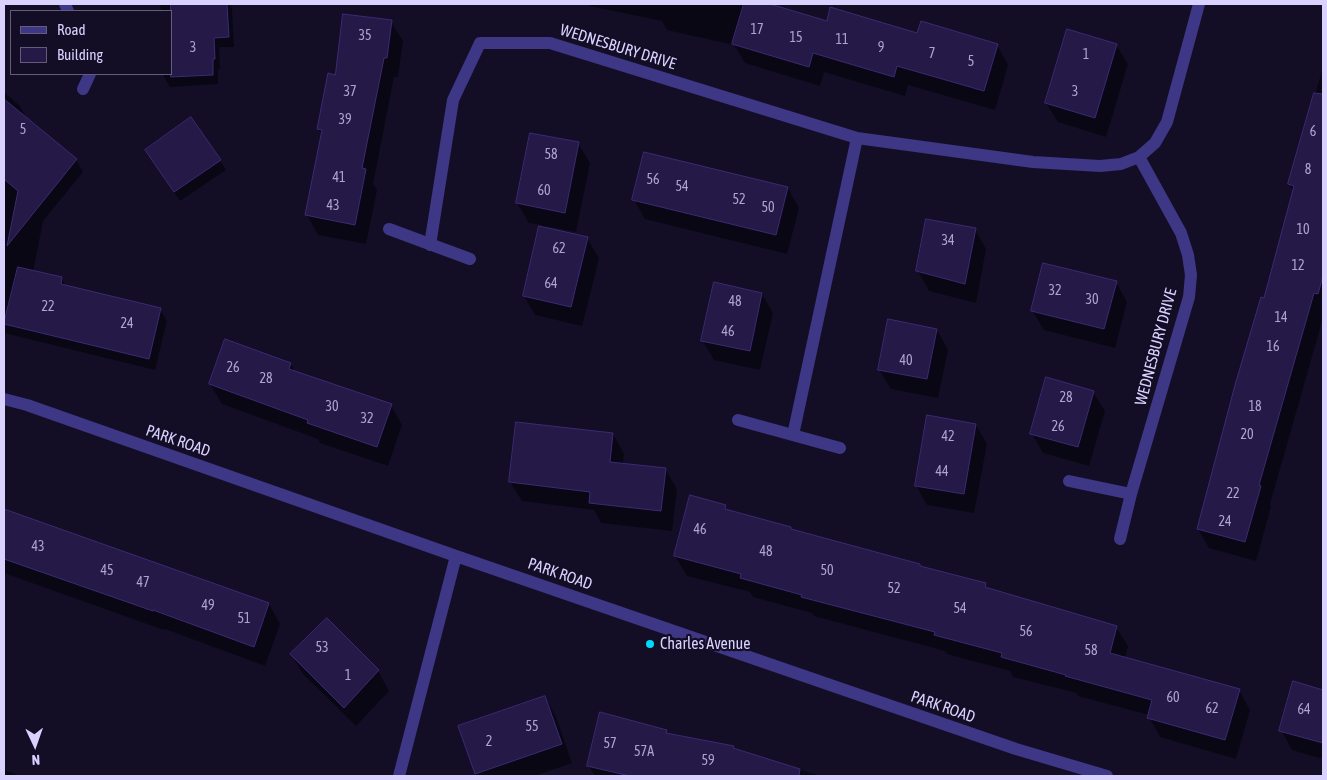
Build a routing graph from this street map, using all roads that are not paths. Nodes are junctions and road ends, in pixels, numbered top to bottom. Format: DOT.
graph roads {
  1 [pos="1199,4"];
  2 [pos="90,75"];
  3 [pos="83,89"];
  4 [pos="857,138"];
  5 [pos="1140,158"];
  6 [pos="389,230"];
  7 [pos="430,245"];
  8 [pos="470,259"];
  9 [pos="4,400"];
  10 [pos="738,420"];
  11 [pos="793,435"];
  12 [pos="840,448"];
  13 [pos="1069,481"];
  14 [pos="1131,494"];
  15 [pos="1120,539"];
  16 [pos="456,556"];
  17 [pos="399,776"];
  18 [pos="1107,776"];
  1 -- 5 [label="street"];
  2 -- 3 [label="street"];
  4 -- 5 [label="street, WEDNESBURY DRIVE"];
  4 -- 7 [label="street, WEDNESBURY DRIVE"];
  4 -- 11 [label="street"];
  5 -- 14 [label="street, WEDNESBURY DRIVE"];
  6 -- 7 [label="street"];
  7 -- 8 [label="street"];
  9 -- 16 [label="street, PARK ROAD"];
  10 -- 11 [label="street"];
  11 -- 12 [label="street"];
  13 -- 14 [label="street"];
  14 -- 15 [label="street, WEDNESBURY DRIVE"];
  16 -- 17 [label="street"];
  16 -- 18 [label="street, PARK ROAD"];
}
